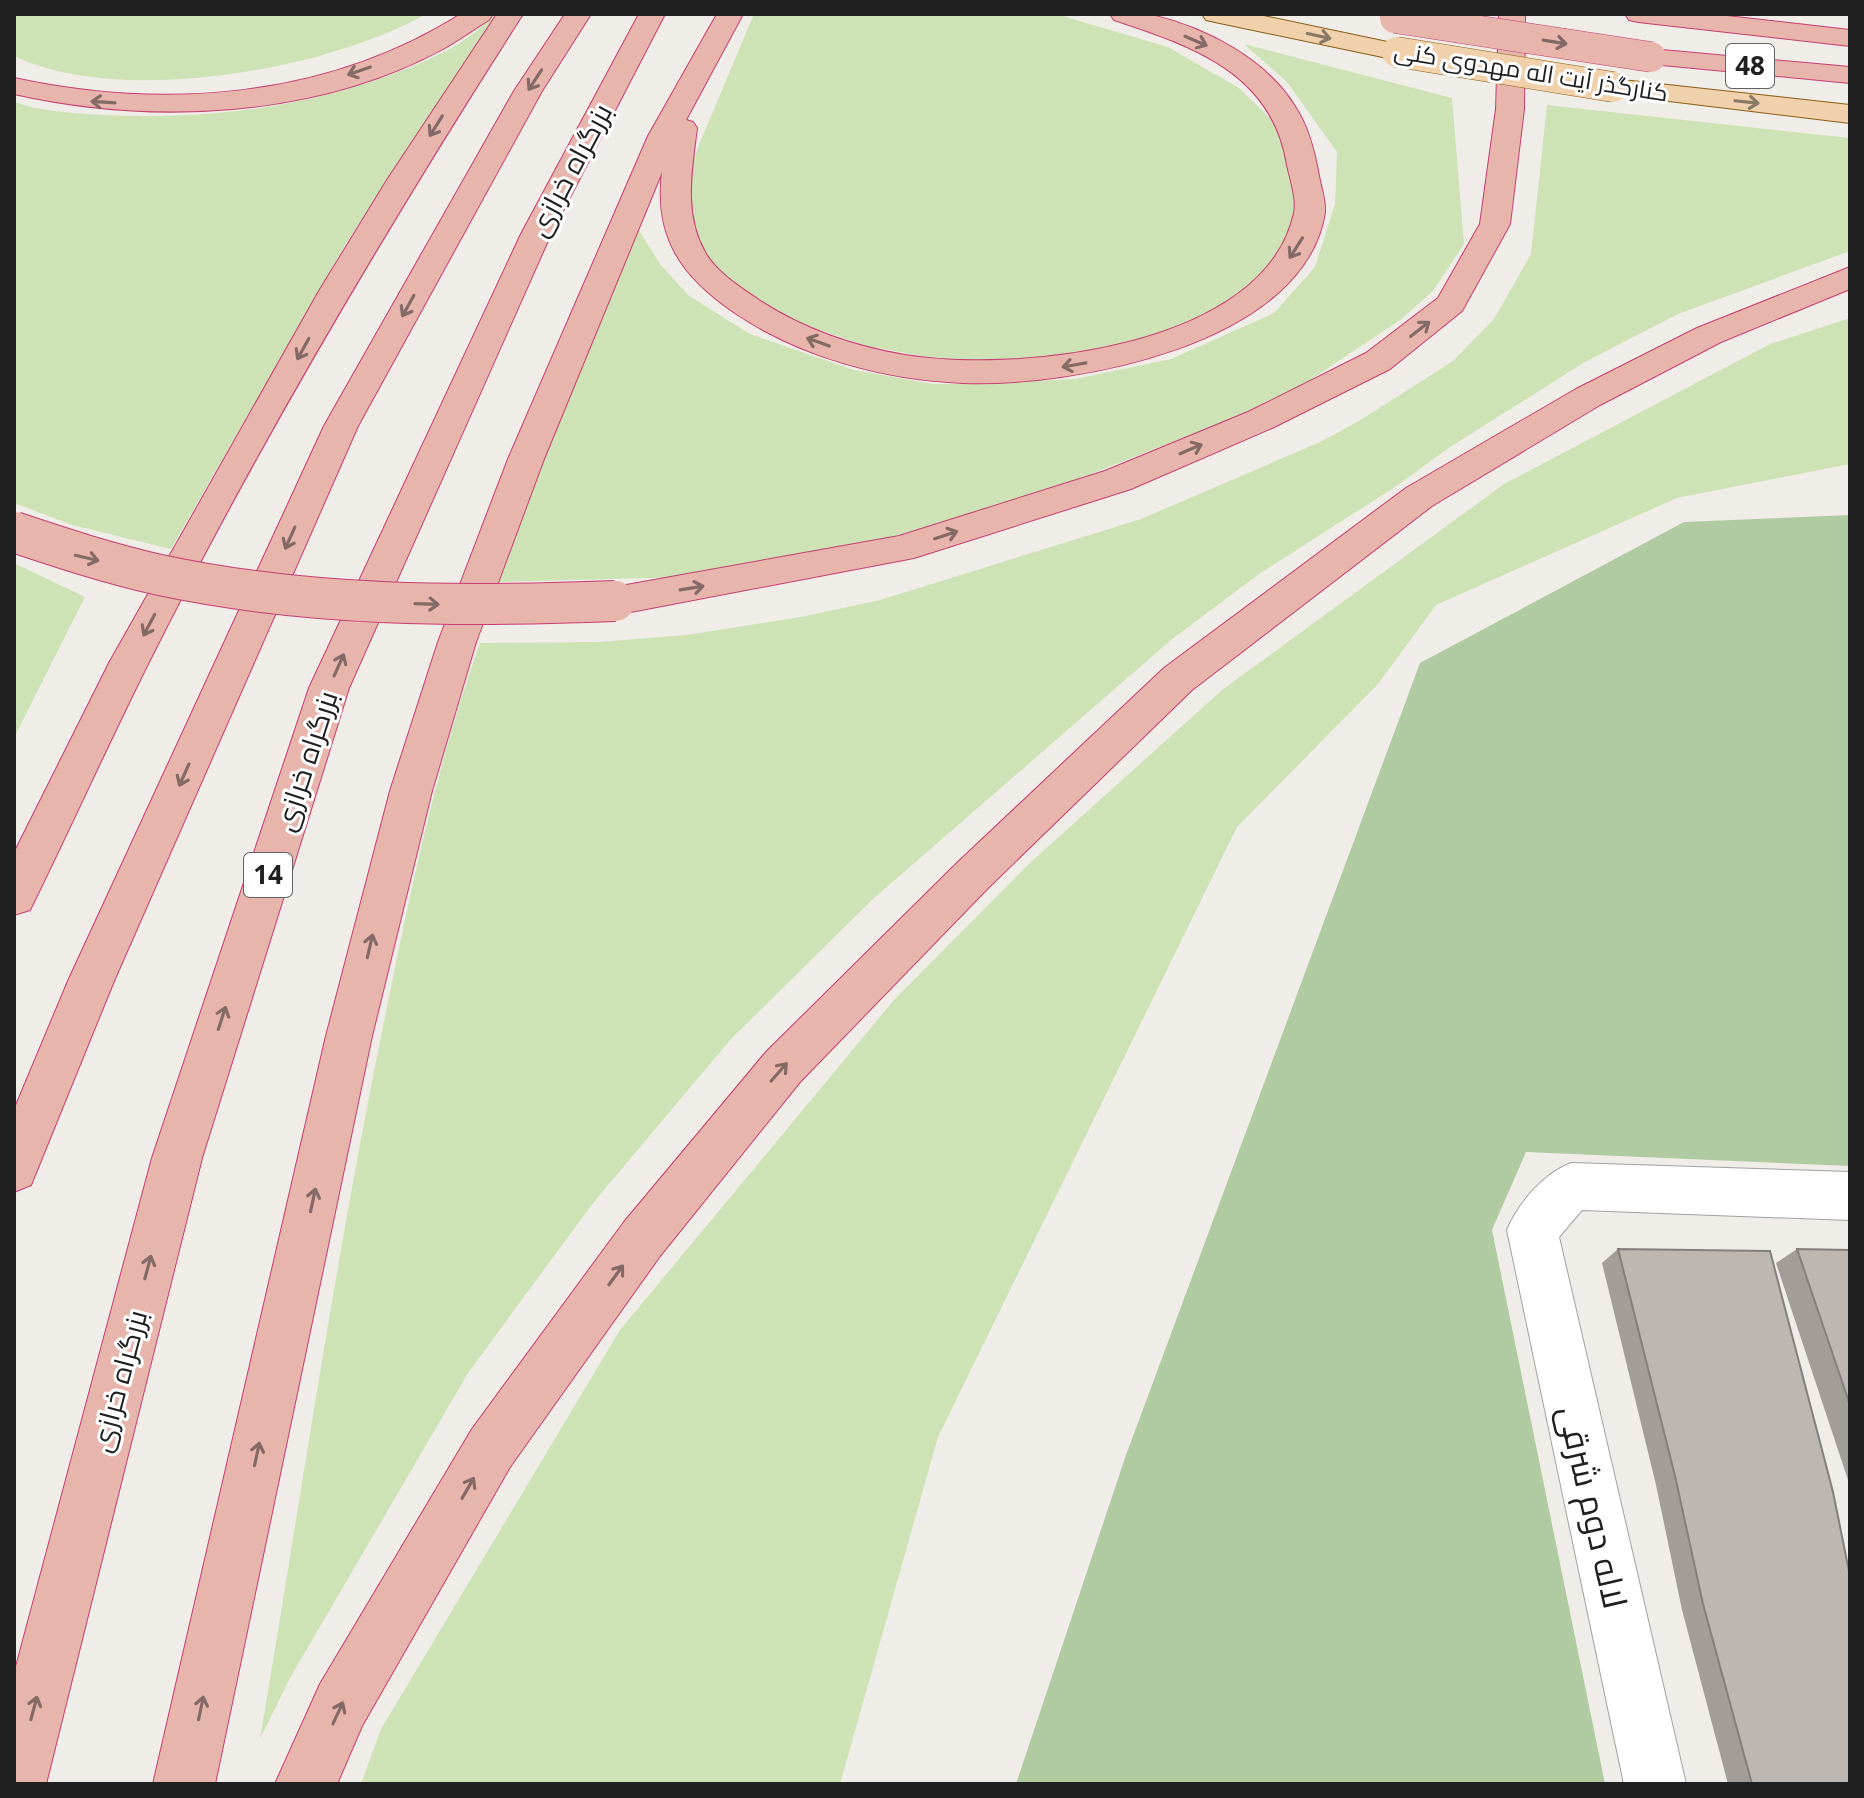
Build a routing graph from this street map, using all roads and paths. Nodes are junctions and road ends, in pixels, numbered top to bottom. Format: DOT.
graph roads {
  1 [pos="480,14"];
  2 [pos="510,14"];
  3 [pos="578,14"];
  4 [pos="652,14"];
  5 [pos="730,14"];
  6 [pos="1123,14"];
  7 [pos="1215,14"];
  8 [pos="1512,14"];
  9 [pos="1649,15"];
  10 [pos="1384,16"];
  11 [pos="1850,38"];
  12 [pos="1850,75"];
  13 [pos="14,86"];
  14 [pos="688,88"];
  15 [pos="1850,114"];
  16 [pos="1850,277"];
  17 [pos="14,532"];
  18 [pos="14,897"];
  19 [pos="14,1169"];
  20 [pos="1850,1196"];
  21 [pos="15,1784"];
  22 [pos="184,1784"];
  23 [pos="306,1784"];
  24 [pos="1655,1784"];
  1 -- 13 [label="highway, one-way"];
  2 -- 18 [label="highway, one-way"];
  3 -- 19 [label="highway, one-way"];
  21 -- 4 [label="highway, بزرگراه خرازی / 14, one-way"];
  5 -- 14 [label="highway"];
  6 -- 14 [label="highway, one-way"];
  7 -- 15 [label="main road, کنارگذر آیت اله مهدوی کنی, one-way, bridge"];
  17 -- 8 [label="highway, one-way, bridge"];
  9 -- 11 [label="highway, 48"];
  10 -- 12 [label="highway, 48, one-way, bridge"];
  22 -- 14 [label="highway, one-way"];
  23 -- 16 [label="highway, one-way"];
  20 -- 24 [label="street, لاله دوم شرقی"];
}
